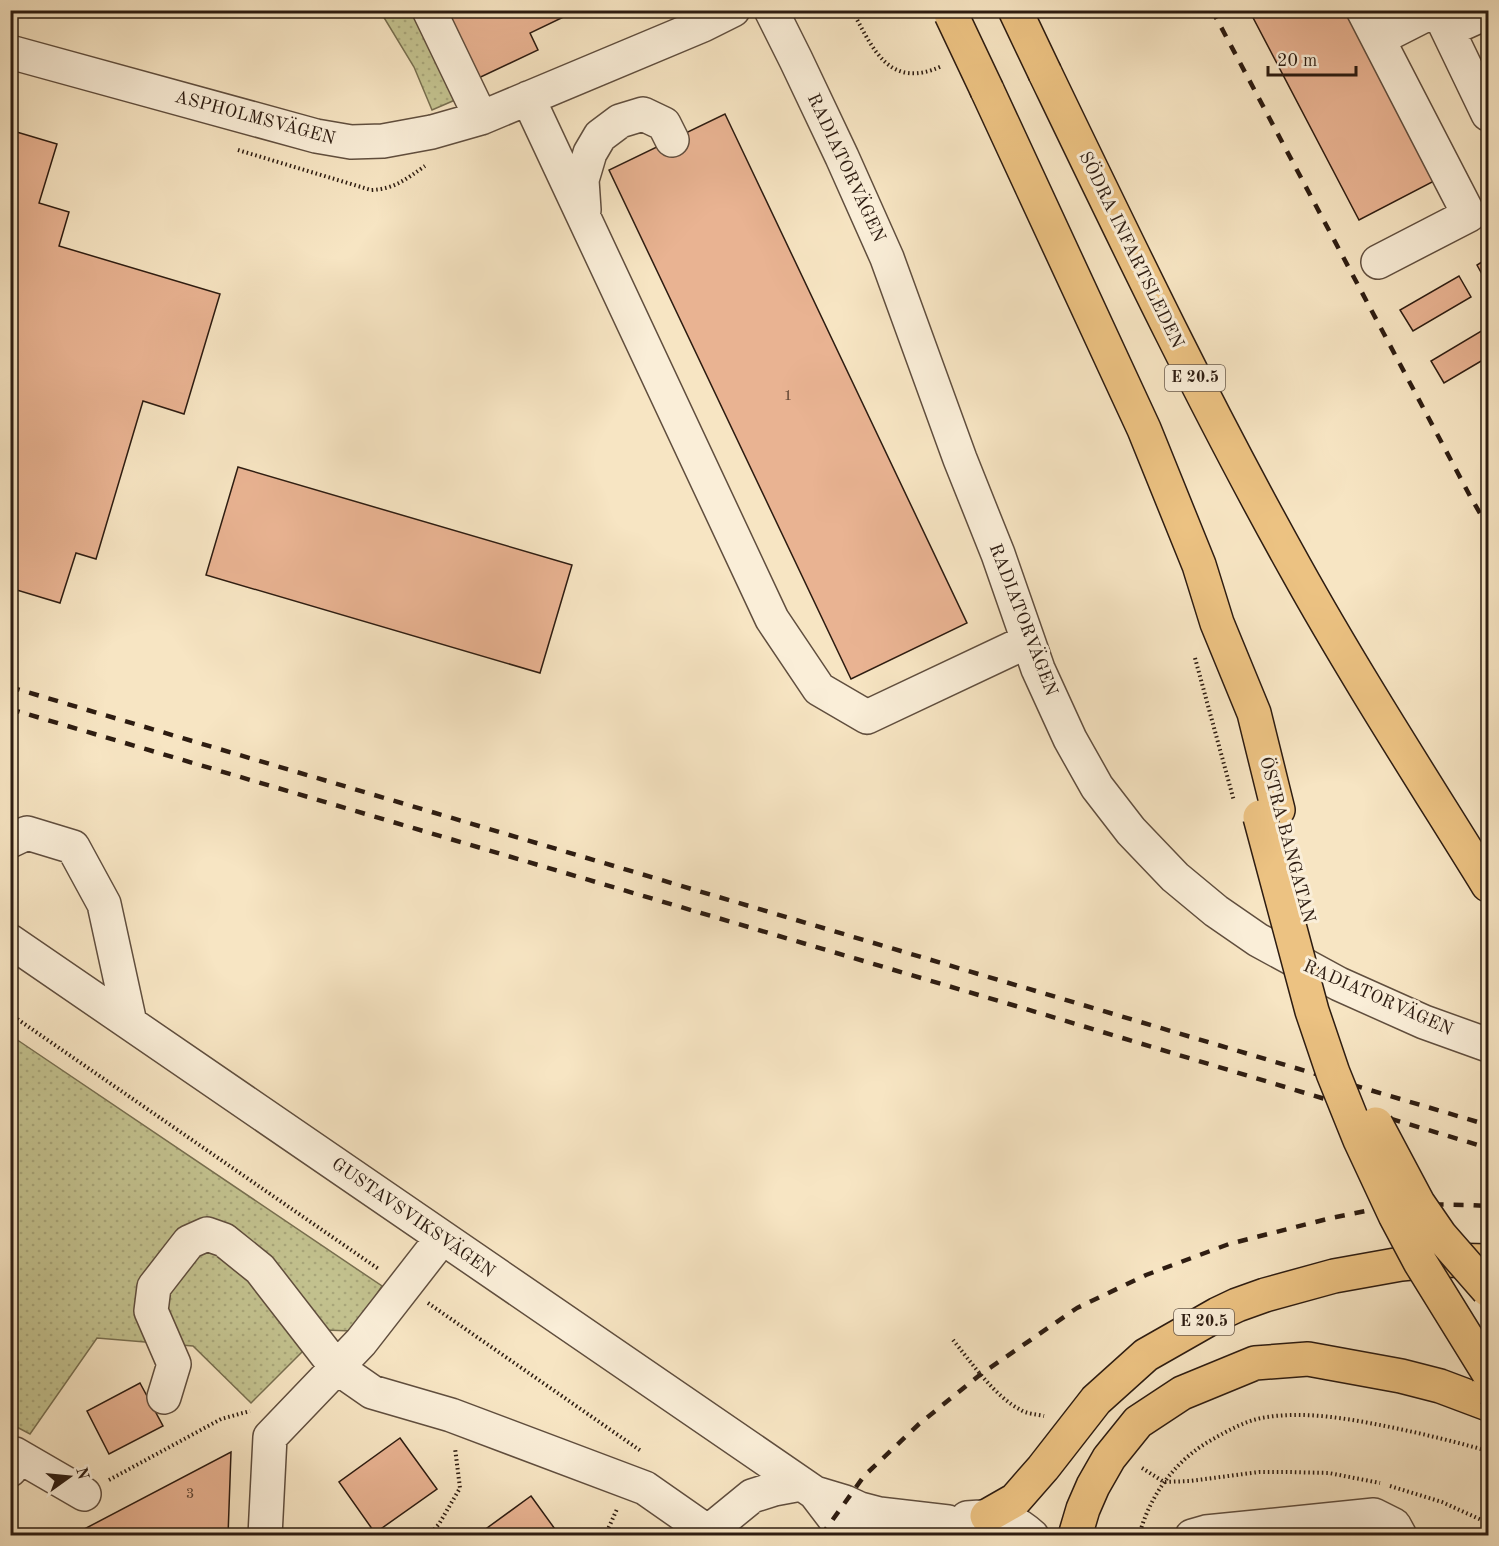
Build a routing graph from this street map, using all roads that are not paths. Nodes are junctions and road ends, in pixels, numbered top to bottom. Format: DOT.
graph roads {
  1 [pos="429,10"];
  2 [pos="733,10"];
  3 [pos="771,10"];
  4 [pos="1015,10"];
  5 [pos="1363,10"];
  6 [pos="950,12"];
  7 [pos="1488,12"];
  8 [pos="1440,17"];
  9 [pos="1378,39"];
  10 [pos="10,51"];
  11 [pos="528,98"];
  12 [pos="1488,114"];
  13 [pos="481,118"];
  14 [pos="672,140"];
  15 [pos="584,218"];
  16 [pos="1378,261"];
  17 [pos="1028,641"];
  18 [pos="1258,809"];
  19 [pos="10,841"];
  20 [pos="1488,885"];
  21 [pos="10,941"];
  22 [pos="130,1023"];
  23 [pos="1488,1045"];
  24 [pos="442,1238"];
  25 [pos="1488,1261"];
  26 [pos="1488,1290"];
  27 [pos="336,1367"];
  28 [pos="1488,1372"];
  29 [pos="164,1397"];
  30 [pos="1488,1404"];
  31 [pos="10,1470"];
  32 [pos="808,1489"];
  33 [pos="84,1494"];
  34 [pos="987,1516"];
  35 [pos="936,1529"];
  36 [pos="709,1534"];
  37 [pos="265,1536"];
  38 [pos="852,1536"];
  39 [pos="1032,1536"];
  40 [pos="1075,1536"];
  41 [pos="1192,1536"];
  42 [pos="1400,1536"];
  1 -- 13 [label="street"];
  2 -- 11 [label="street, ASPHOLMSVÄGEN"];
  3 -- 17 [label="street, RADIATORVÄGEN"];
  4 -- 20 [label="main road, SÖDRA INFARTSLEDEN / E 20.5, bridge"];
  5 -- 9 [label="street"];
  6 -- 18 [label="main road, bridge"];
  7 -- 8 [label="street"];
  8 -- 9 [label="street"];
  8 -- 12 [label="street"];
  9 -- 16 [label="street"];
  10 -- 13 [label="street, ASPHOLMSVÄGEN"];
  11 -- 13 [label="street, ASPHOLMSVÄGEN"];
  11 -- 15 [label="street"];
  14 -- 15 [label="street"];
  15 -- 17 [label="street"];
  17 -- 23 [label="street, RADIATORVÄGEN"];
  18 -- 26 [label="main road, ÖSTRA BANGATAN, bridge"];
  18 -- 28 [label="main road, bridge"];
  19 -- 22 [label="street"];
  21 -- 22 [label="street, GUSTAVSVIKSVÄGEN"];
  22 -- 24 [label="street, GUSTAVSVIKSVÄGEN"];
  24 -- 27 [label="street"];
  24 -- 32 [label="street, GUSTAVSVIKSVÄGEN"];
  25 -- 34 [label="main road, E 20.5"];
  27 -- 29 [label="street"];
  27 -- 36 [label="street"];
  27 -- 37 [label="street"];
  30 -- 40 [label="main road"];
  31 -- 33 [label="street"];
  32 -- 35 [label="street, GUSTAVSVIKSVÄGEN"];
  32 -- 36 [label="street"];
  32 -- 38 [label="street, GUSTAVSVIKSVÄGEN"];
  34 -- 35 [label="street, GUSTAVSVIKSVÄGEN"];
  34 -- 39 [label="street"];
  41 -- 42 [label="street"];
}
